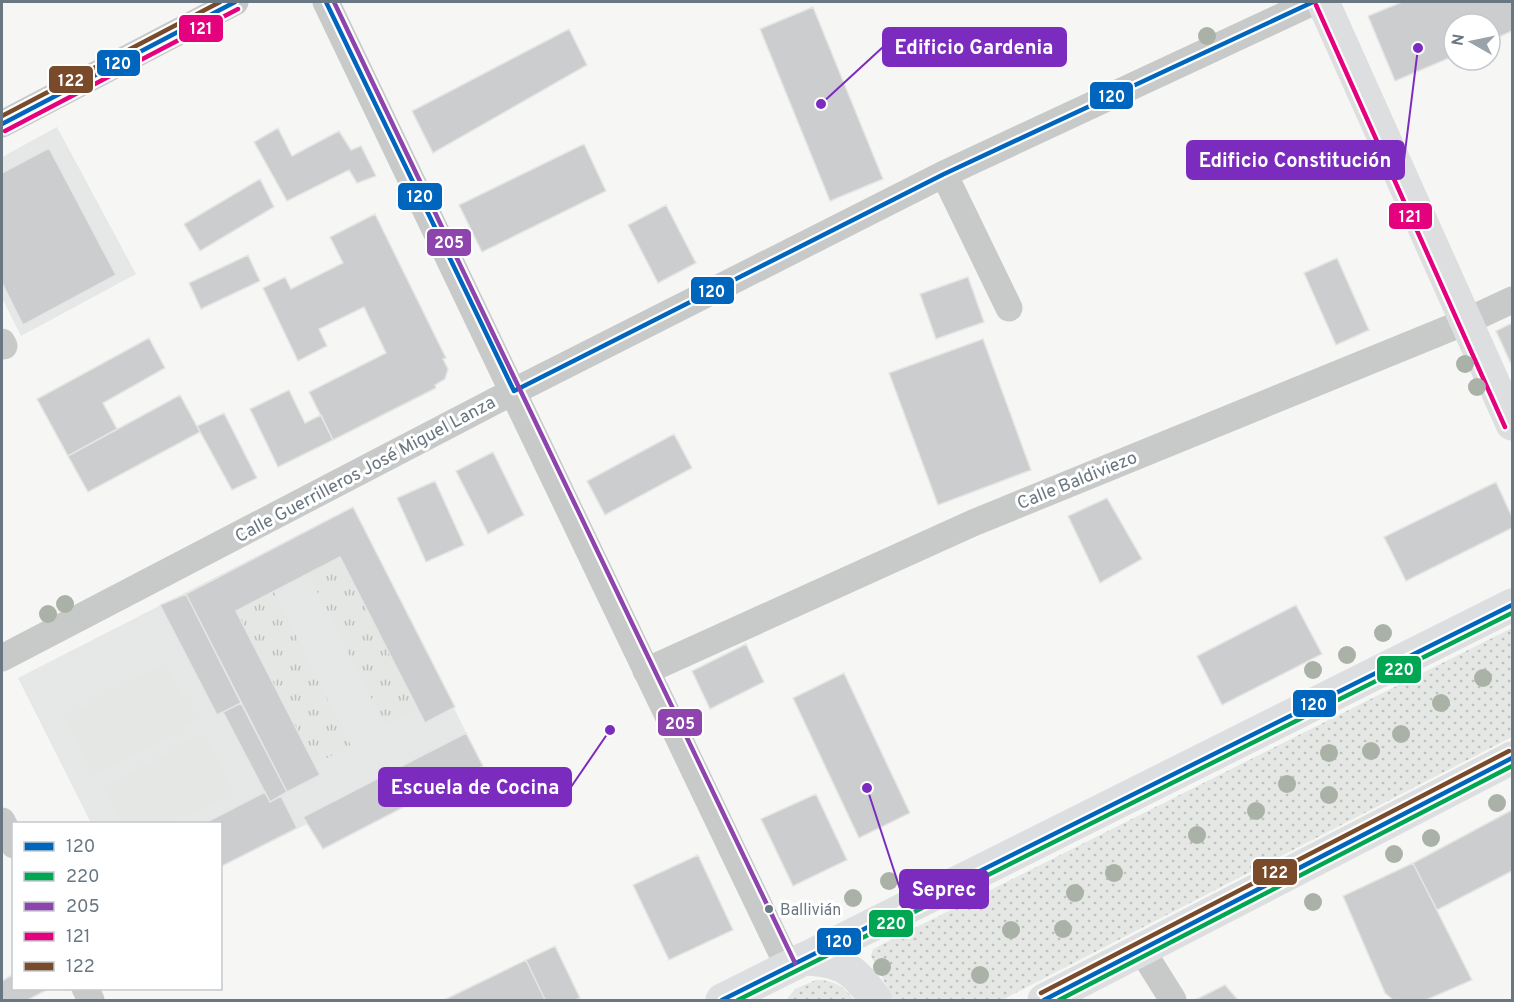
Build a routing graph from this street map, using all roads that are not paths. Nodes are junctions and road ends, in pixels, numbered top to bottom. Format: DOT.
graph roads {
  1 [pos="235,2"];
  2 [pos="326,2"];
  3 [pos="1313,2"];
  4 [pos="1323,2"];
  5 [pos="2,124"];
  6 [pos="944,174"];
  7 [pos="1512,300"];
  8 [pos="1009,308"];
  9 [pos="1465,322"];
  10 [pos="514,391"];
  11 [pos="1512,424"];
  12 [pos="1512,605"];
  13 [pos="2,658"];
  14 [pos="646,671"];
  15 [pos="1512,758"];
  16 [pos="2,821"];
  17 [pos="12,841"];
  18 [pos="1141,949"];
  19 [pos="783,974"];
  20 [pos="722,1000"];
  21 [pos="876,1000"];
  22 [pos="1044,1000"];
  23 [pos="1173,1000"];
  1 -- 5 [label="street"];
  2 -- 10 [label="street"];
  3 -- 6 [label="street, Calle Guerrilleros José Miguel Lanza"];
  4 -- 9 [label="main road"];
  6 -- 8 [label="street"];
  6 -- 10 [label="street, Calle Guerrilleros José Miguel Lanza"];
  7 -- 9 [label="street, Calle Baldiviezo"];
  9 -- 11 [label="main road"];
  9 -- 14 [label="street, Calle Baldiviezo"];
  10 -- 13 [label="street, Calle Guerrilleros José Miguel Lanza"];
  10 -- 14 [label="street"];
  12 -- 19 [label="main road"];
  14 -- 19 [label="street"];
  15 -- 18 [label="main road"];
  16 -- 17 [label="street"];
  18 -- 22 [label="main road"];
  18 -- 23 [label="street"];
  19 -- 20 [label="main road"];
  19 -- 21 [label="main road"];
}
